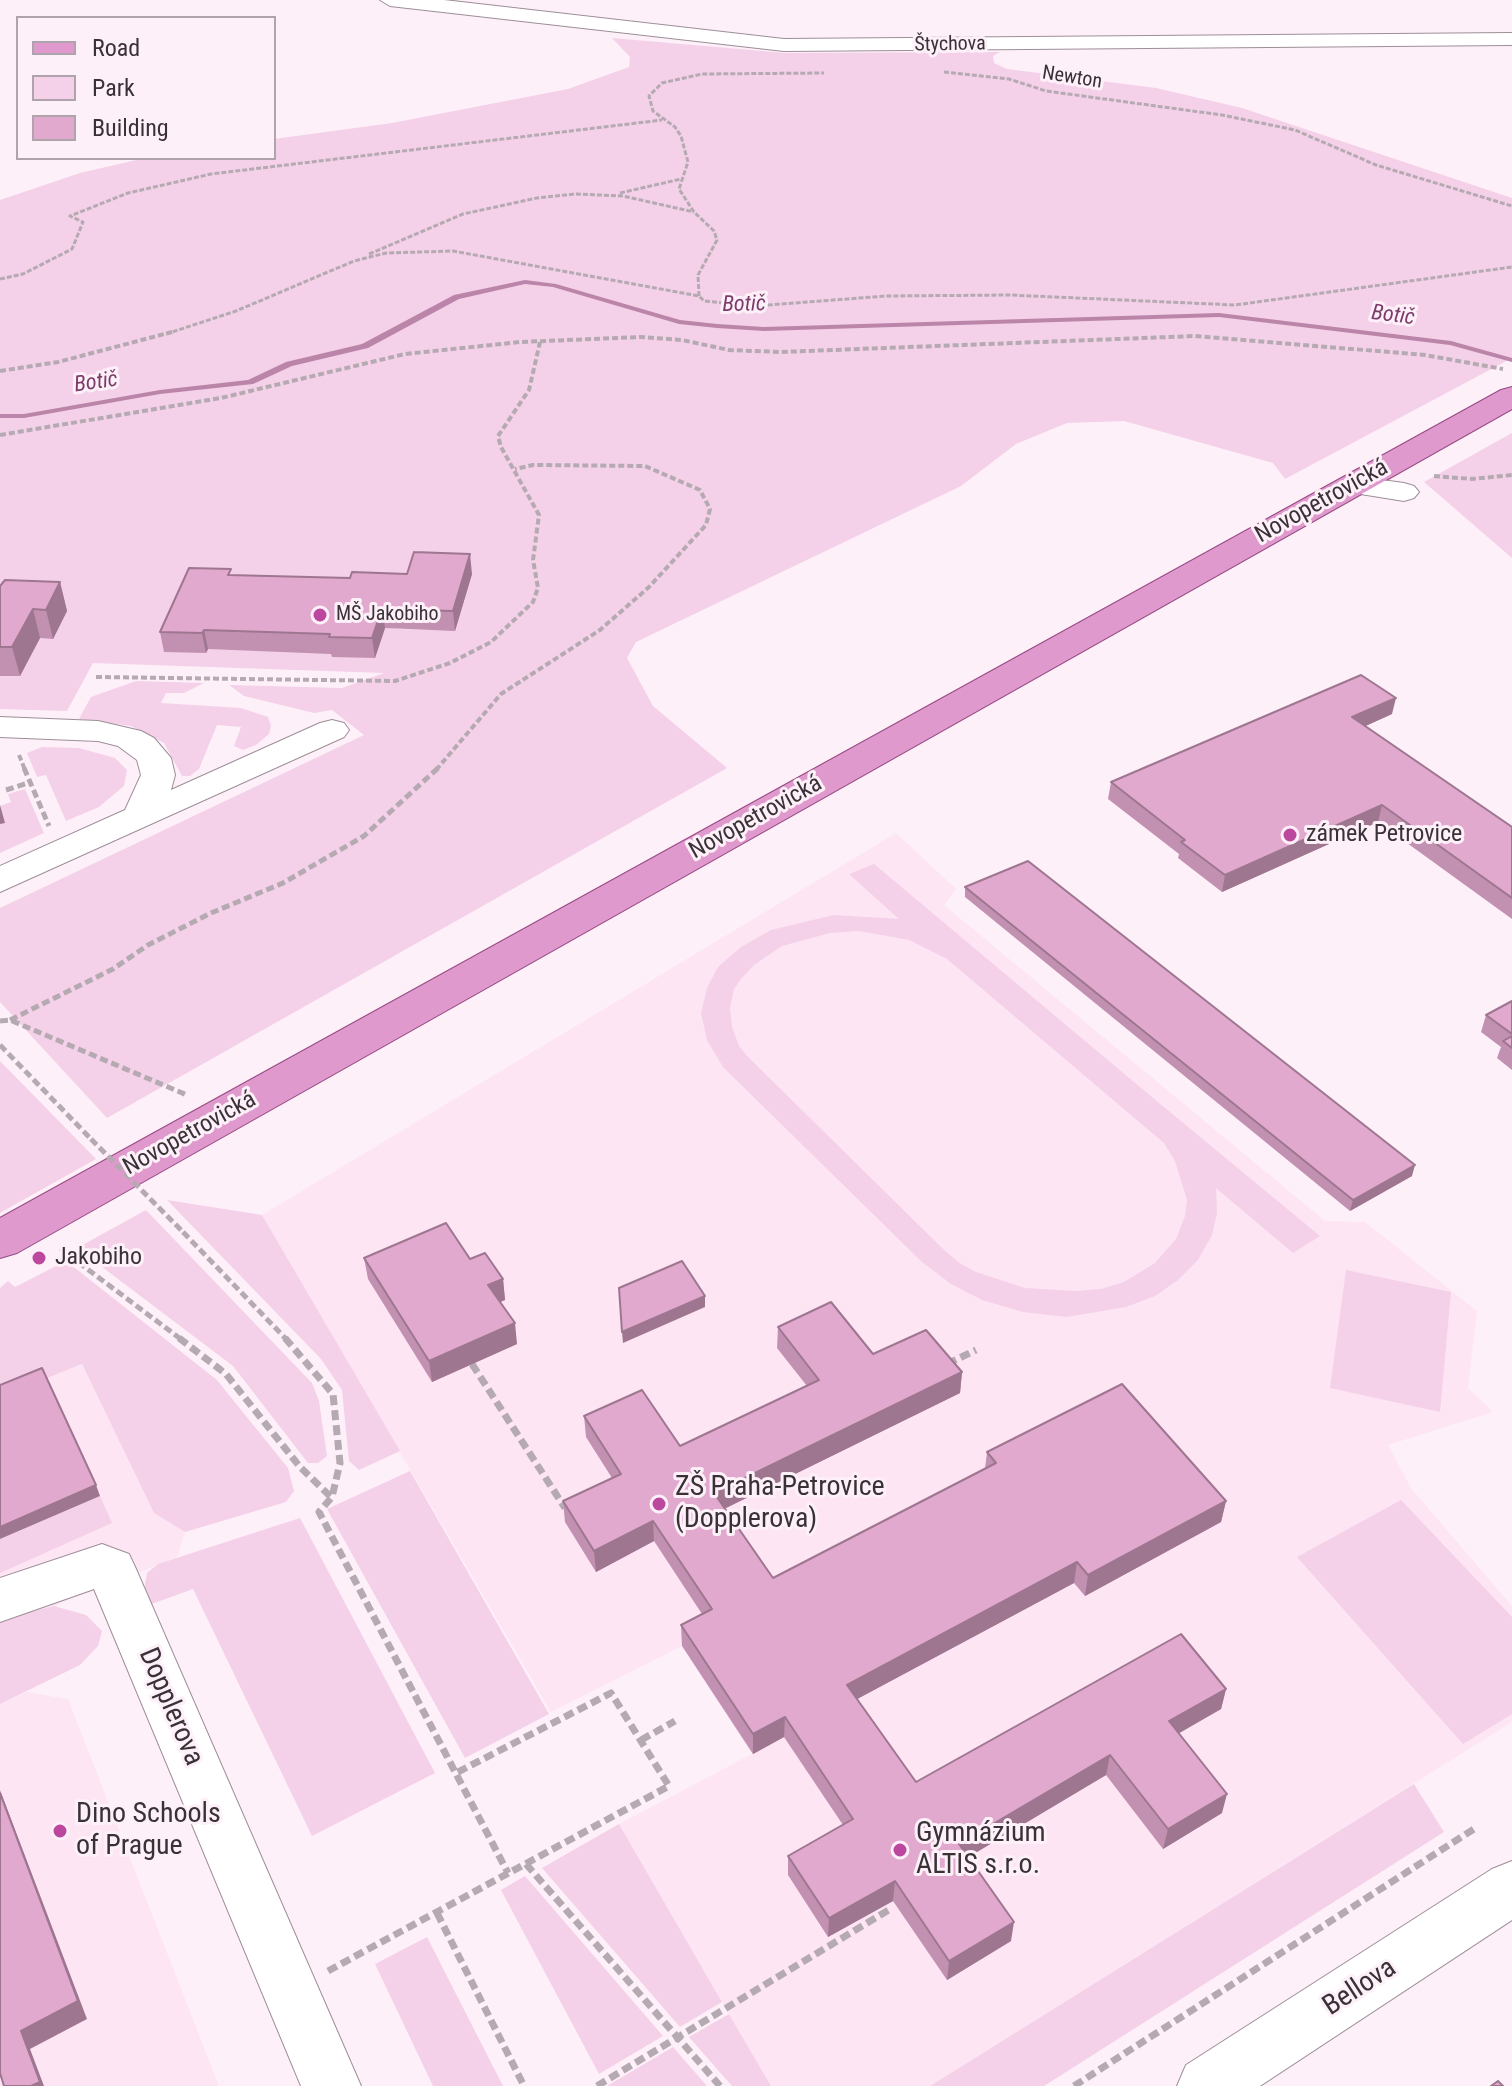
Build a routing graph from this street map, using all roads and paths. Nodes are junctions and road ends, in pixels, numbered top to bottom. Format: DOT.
graph roads {
  1 [pos="390,0"];
  2 [pos="1512,39"];
  3 [pos="934,70"];
  4 [pos="830,71"];
  5 [pos="663,120"];
  6 [pos="681,179"];
  7 [pos="606,195"];
  8 [pos="1512,206"];
  9 [pos="694,212"];
  10 [pos="354,261"];
  11 [pos="1512,267"];
  12 [pos="0,279"];
  13 [pos="699,296"];
  14 [pos="540,342"];
  15 [pos="0,371"];
  16 [pos="1502,381"];
  17 [pos="0,435"];
  18 [pos="515,469"];
  19 [pos="1512,475"];
  20 [pos="1352,485"];
  21 [pos="1404,492"];
  22 [pos="96,677"];
  23 [pos="0,727"];
  24 [pos="332,730"];
  25 [pos="20,755"];
  26 [pos="31,782"];
  27 [pos="6,790"];
  28 [pos="139,817"];
  29 [pos="52,833"];
  30 [pos="0,880"];
  31 [pos="10,1020"];
  32 [pos="0,1021"];
  33 [pos="0,1045"];
  34 [pos="188,1096"];
  35 [pos="0,1240"];
  36 [pos="62,1250"];
  37 [pos="976,1350"];
  38 [pos="472,1364"];
  39 [pos="939,1368"];
  40 [pos="332,1497"];
  41 [pos="572,1519"];
  42 [pos="0,1600"];
  43 [pos="675,1721"];
  44 [pos="640,1740"];
  45 [pos="456,1773"];
  46 [pos="1477,1827"];
  47 [pos="526,1864"];
  48 [pos="508,1873"];
  49 [pos="1512,1888"];
  50 [pos="892,1908"];
  51 [pos="437,1913"];
  52 [pos="290,1991"];
  53 [pos="678,2038"];
  54 [pos="331,2086"];
  55 [pos="524,2086"];
  56 [pos="597,2086"];
  57 [pos="720,2086"];
  58 [pos="1074,2086"];
  59 [pos="1207,2086"];
  1 -- 2 [label="street, Štychova"];
  3 -- 8 [label="path, Newton"];
  4 -- 5 [label="path"];
  5 -- 6 [label="path"];
  5 -- 12 [label="path"];
  6 -- 7 [label="path"];
  6 -- 9 [label="path"];
  7 -- 9 [label="path"];
  7 -- 10 [label="path"];
  9 -- 13 [label="path"];
  10 -- 13 [label="path"];
  10 -- 15 [label="path"];
  11 -- 13 [label="path"];
  14 -- 16 [label="path"];
  14 -- 17 [label="path"];
  14 -- 18 [label="path"];
  16 -- 20 [label="main road, Novopetrovická"];
  18 -- 22 [label="path"];
  18 -- 31 [label="path"];
  19 -- 21 [label="path"];
  20 -- 21 [label="street"];
  20 -- 35 [label="main road, Novopetrovická"];
  23 -- 28 [label="street"];
  24 -- 28 [label="street"];
  25 -- 26 [label="path"];
  26 -- 27 [label="path"];
  26 -- 29 [label="path"];
  28 -- 30 [label="street"];
  31 -- 32 [label="path"];
  31 -- 34 [label="path"];
  33 -- 40 [label="path, bridge"];
  36 -- 40 [label="path"];
  37 -- 39 [label="path"];
  38 -- 41 [label="path"];
  40 -- 45 [label="path"];
  42 -- 52 [label="street, Dopplerova"];
  43 -- 44 [label="path"];
  44 -- 45 [label="path"];
  44 -- 47 [label="path"];
  45 -- 48 [label="path"];
  46 -- 58 [label="path"];
  47 -- 48 [label="path"];
  47 -- 53 [label="path"];
  48 -- 51 [label="path"];
  49 -- 59 [label="street, Bellova"];
  50 -- 53 [label="path"];
  51 -- 52 [label="path"];
  51 -- 55 [label="path"];
  52 -- 54 [label="street, Dopplerova"];
  53 -- 56 [label="path"];
  53 -- 57 [label="path"];
}
